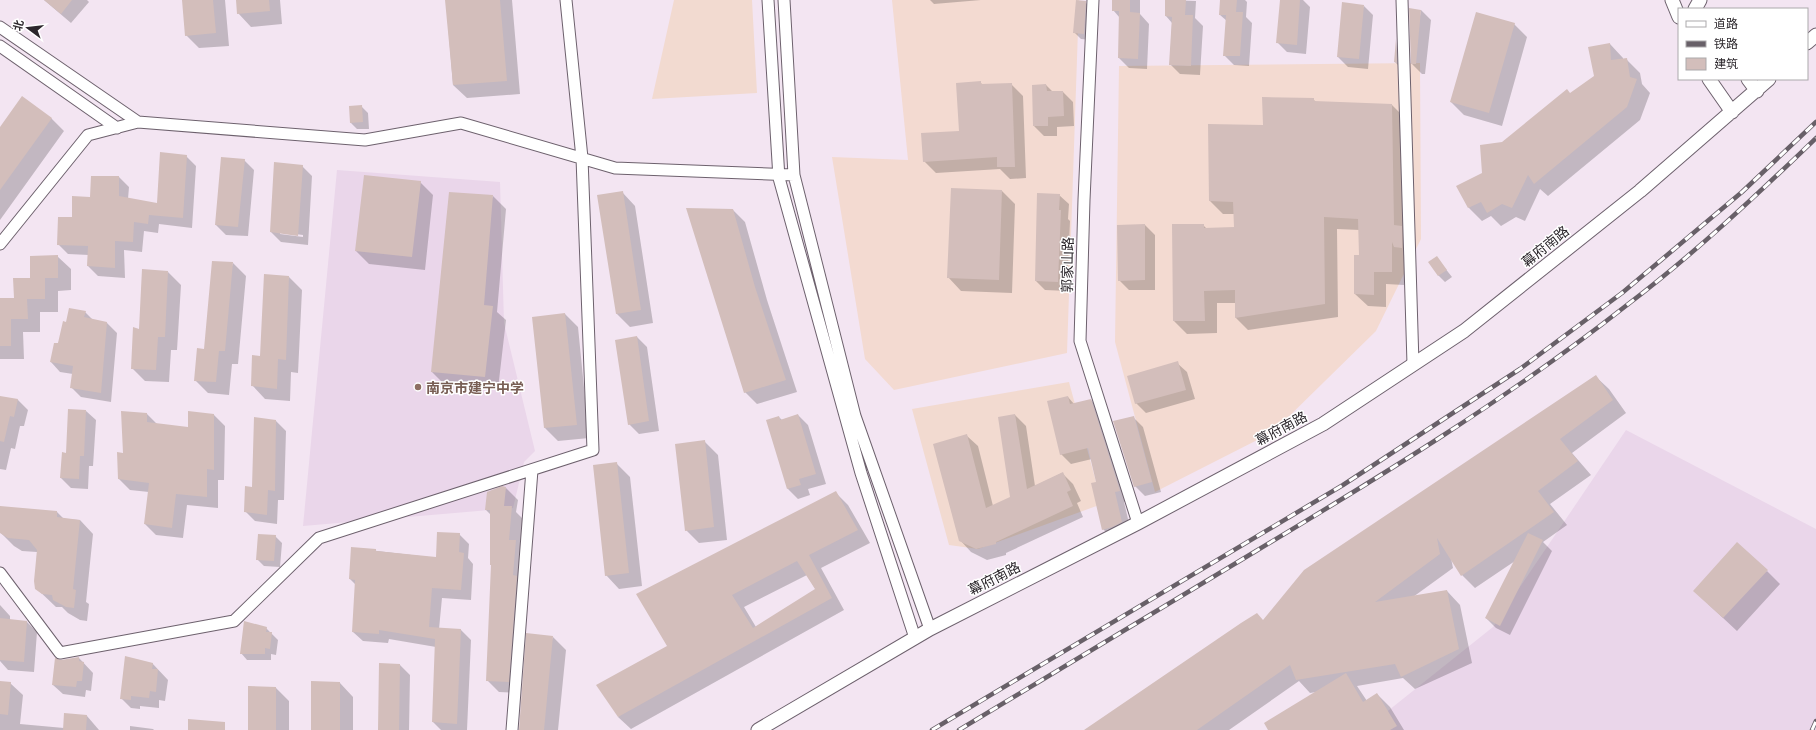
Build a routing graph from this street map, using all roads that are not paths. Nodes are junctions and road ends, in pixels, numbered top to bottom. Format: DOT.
graph roads {
  1 [pos="566,0"];
  2 [pos="768,0"];
  3 [pos="784,0"];
  4 [pos="1093,0"];
  5 [pos="1402,0"];
  6 [pos="0,27"];
  7 [pos="1816,34"];
  8 [pos="1808,42"];
  9 [pos="0,46"];
  10 [pos="1710,80"];
  11 [pos="1749,80"];
  12 [pos="1768,80"];
  13 [pos="1757,91"];
  14 [pos="1732,112"];
  15 [pos="138,122"];
  16 [pos="117,128"];
  17 [pos="582,158"];
  18 [pos="794,175"];
  19 [pos="0,244"];
  20 [pos="1413,364"];
  21 [pos="532,470"];
  22 [pos="1138,523"];
  23 [pos="0,573"];
  24 [pos="930,629"];
  25 [pos="915,638"];
  26 [pos="512,730"];
  27 [pos="758,730"];
  1 -- 17 [label="street"];
  2 -- 25 [label="street"];
  3 -- 18 [label="street"];
  4 -- 22 [label="street, 郭家山路"];
  5 -- 20 [label="street"];
  6 -- 15 [label="street"];
  7 -- 8 [label="street"];
  9 -- 16 [label="street"];
  10 -- 14 [label="street"];
  11 -- 13 [label="street"];
  12 -- 13 [label="street, 幕府南路"];
  13 -- 14 [label="street, 幕府南路"];
  14 -- 20 [label="street, 幕府南路"];
  15 -- 16 [label="street"];
  15 -- 17 [label="street"];
  16 -- 19 [label="street"];
  17 -- 18 [label="street"];
  17 -- 21 [label="street"];
  18 -- 24 [label="street"];
  20 -- 22 [label="street, 幕府南路"];
  21 -- 23 [label="street"];
  21 -- 26 [label="street"];
  22 -- 24 [label="street, 幕府南路"];
  24 -- 25 [label="street, 幕府南路"];
  25 -- 27 [label="street, 幕府南路"];
}
